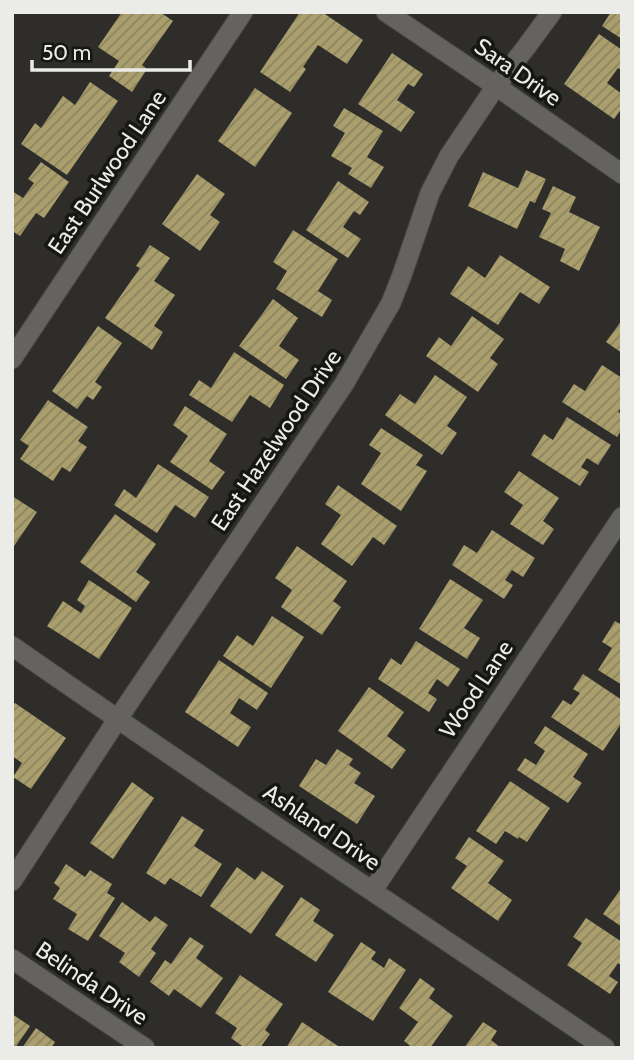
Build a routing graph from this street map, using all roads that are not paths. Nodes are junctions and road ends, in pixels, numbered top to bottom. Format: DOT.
graph roads {
  1 [pos="243,12"];
  2 [pos="386,12"];
  3 [pos="552,12"];
  4 [pos="496,86"];
  5 [pos="622,174"];
  6 [pos="12,359"];
  7 [pos="622,517"];
  8 [pos="12,646"];
  9 [pos="117,720"];
  10 [pos="12,881"];
  11 [pos="373,890"];
  12 [pos="12,958"];
  13 [pos="145,1048"];
  14 [pos="605,1048"];
  1 -- 6 [label="street, East Burlwood Lane"];
  2 -- 4 [label="street, Sara Drive"];
  3 -- 4 [label="street, East Hazelwood Drive"];
  4 -- 5 [label="street, Sara Drive"];
  4 -- 9 [label="street, East Hazelwood Drive"];
  7 -- 11 [label="street, Wood Lane"];
  8 -- 9 [label="street, Ashland Drive"];
  9 -- 10 [label="street, East Hazelwood Drive"];
  9 -- 11 [label="street, Ashland Drive"];
  11 -- 14 [label="street, Ashland Drive"];
  12 -- 13 [label="street, Belinda Drive"];
}
